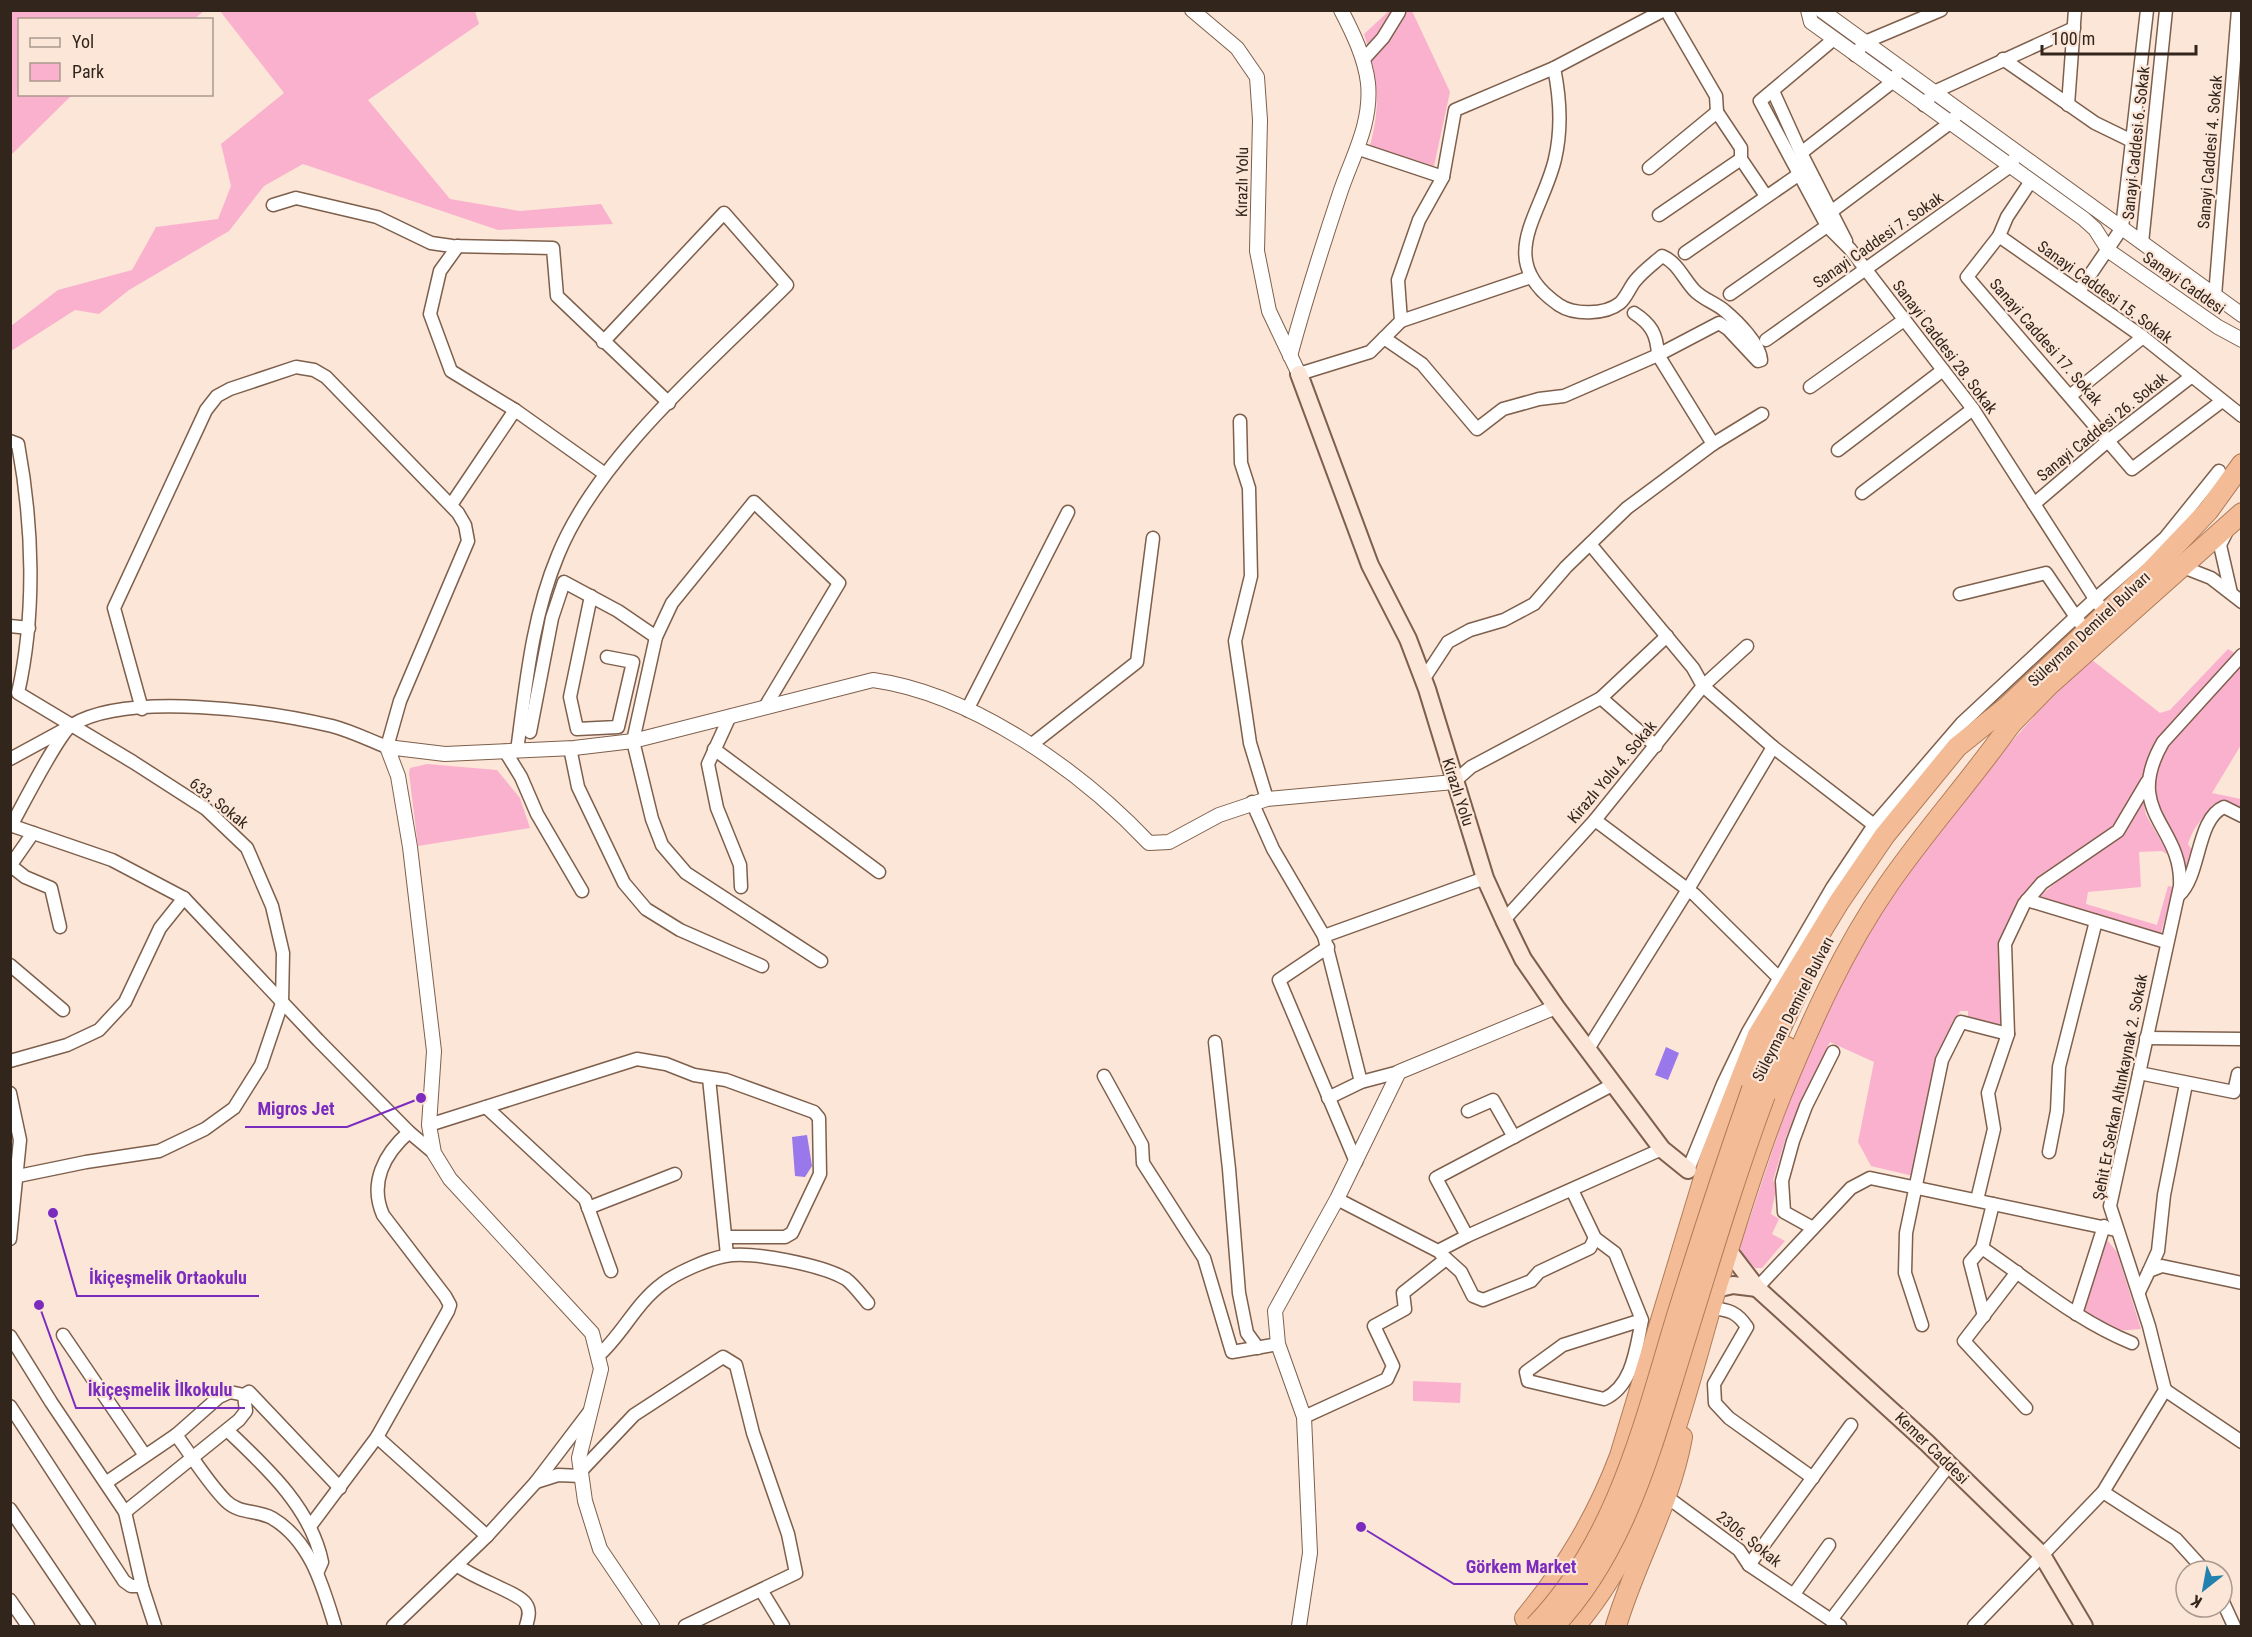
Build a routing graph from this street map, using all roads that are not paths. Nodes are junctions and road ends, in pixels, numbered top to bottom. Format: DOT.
graph roads {
  1 [pos="1192,10"];
  2 [pos="1341,10"];
  3 [pos="1665,10"];
  4 [pos="1808,10"];
  5 [pos="1821,10"];
  6 [pos="1941,10"];
  7 [pos="2075,10"];
  8 [pos="2147,10"];
  9 [pos="2166,10"];
  10 [pos="2238,10"];
  11 [pos="1399,12"];
  12 [pos="2074,28"];
  13 [pos="1834,39"];
  14 [pos="1865,42"];
  15 [pos="1855,55"];
  16 [pos="2004,59"];
  17 [pos="1363,60"];
  18 [pos="1554,68"];
  19 [pos="1901,69"];
  20 [pos="1891,82"];
  21 [pos="1773,91"];
  22 [pos="1934,92"];
  23 [pos="1924,105"];
  24 [pos="2068,105"];
  25 [pos="1960,111"];
  26 [pos="1717,112"];
  27 [pos="1950,123"];
  28 [pos="2134,142"];
  29 [pos="1359,149"];
  30 [pos="1801,153"];
  31 [pos="2018,153"];
  32 [pos="1741,159"];
  33 [pos="2008,167"];
  34 [pos="1649,168"];
  35 [pos="1798,175"];
  36 [pos="1443,177"];
  37 [pos="2031,182"];
  38 [pos="1766,195"];
  39 [pos="273,205"];
  40 [pos="1832,210"];
  41 [pos="1659,215"];
  42 [pos="1827,226"];
  43 [pos="2122,228"];
  44 [pos="1999,236"];
  45 [pos="2142,243"];
  46 [pos="458,246"];
  47 [pos="1850,249"];
  48 [pos="2109,251"];
  49 [pos="1685,253"];
  50 [pos="1865,269"];
  51 [pos="1531,277"];
  52 [pos="2079,291"];
  53 [pos="1730,294"];
  54 [pos="2215,296"];
  55 [pos="1634,313"];
  56 [pos="2241,315"];
  57 [pos="1904,320"];
  58 [pos="1401,321"];
  59 [pos="2143,337"];
  60 [pos="1384,338"];
  61 [pos="1766,340"];
  62 [pos="2241,340"];
  63 [pos="603,342"];
  64 [pos="1658,355"];
  65 [pos="1290,356"];
  66 [pos="1943,370"];
  67 [pos="1299,374"];
  68 [pos="2192,376"];
  69 [pos="1810,387"];
  70 [pos="2071,395"];
  71 [pos="2222,401"];
  72 [pos="669,402"];
  73 [pos="1973,409"];
  74 [pos="515,410"];
  75 [pos="1762,414"];
  76 [pos="2241,416"];
  77 [pos="1240,421"];
  78 [pos="2109,440"];
  79 [pos="10,441"];
  80 [pos="1713,444"];
  81 [pos="1838,450"];
  82 [pos="2241,464"];
  83 [pos="2218,471"];
  84 [pos="605,474"];
  85 [pos="1862,493"];
  86 [pos="2034,504"];
  87 [pos="451,505"];
  88 [pos="1068,512"];
  89 [pos="2236,519"];
  90 [pos="1152,538"];
  91 [pos="1590,544"];
  92 [pos="2183,567"];
  93 [pos="2241,583"];
  94 [pos="2231,593"];
  95 [pos="1960,594"];
  96 [pos="591,596"];
  97 [pos="2241,602"];
  98 [pos="2100,606"];
  99 [pos="2081,624"];
  100 [pos="10,626"];
  101 [pos="29,628"];
  102 [pos="1667,636"];
  103 [pos="656,637"];
  104 [pos="1747,646"];
  105 [pos="2241,655"];
  106 [pos="608,657"];
  107 [pos="1423,680"];
  108 [pos="1703,686"];
  109 [pos="1601,698"];
  110 [pos="765,707"];
  111 [pos="142,708"];
  112 [pos="967,710"];
  113 [pos="2009,714"];
  114 [pos="730,716"];
  115 [pos="70,726"];
  116 [pos="530,732"];
  117 [pos="633,741"];
  118 [pos="1031,745"];
  119 [pos="1656,746"];
  120 [pos="387,747"];
  121 [pos="1773,747"];
  122 [pos="570,748"];
  123 [pos="714,749"];
  124 [pos="511,751"];
  125 [pos="10,759"];
  126 [pos="1454,782"];
  127 [pos="2147,782"];
  128 [pos="1267,799"];
  129 [pos="1252,802"];
  130 [pos="2241,816"];
  131 [pos="1595,820"];
  132 [pos="1874,825"];
  133 [pos="11,826"];
  134 [pos="33,833"];
  135 [pos="11,866"];
  136 [pos="879,872"];
  137 [pos="1485,879"];
  138 [pos="741,886"];
  139 [pos="582,891"];
  140 [pos="1688,891"];
  141 [pos="2179,895"];
  142 [pos="184,898"];
  143 [pos="2027,900"];
  144 [pos="1504,920"];
  145 [pos="2096,921"];
  146 [pos="60,927"];
  147 [pos="1326,941"];
  148 [pos="2166,942"];
  149 [pos="821,960"];
  150 [pos="10,965"];
  151 [pos="762,966"];
  152 [pos="1783,982"];
  153 [pos="282,1003"];
  154 [pos="1556,1007"];
  155 [pos="63,1010"];
  156 [pos="2008,1034"];
  157 [pos="2146,1038"];
  158 [pos="2241,1040"];
  159 [pos="1215,1042"];
  160 [pos="1588,1049"];
  161 [pos="1833,1052"];
  162 [pos="10,1061"];
  163 [pos="1399,1072"];
  164 [pos="2139,1072"];
  165 [pos="2238,1074"];
  166 [pos="1104,1076"];
  167 [pos="709,1078"];
  168 [pos="1361,1082"];
  169 [pos="1614,1084"];
  170 [pos="2186,1084"];
  171 [pos="1759,1092"];
  172 [pos="10,1093"];
  173 [pos="1328,1098"];
  174 [pos="486,1107"];
  175 [pos="1468,1111"];
  176 [pos="429,1125"];
  177 [pos="409,1132"];
  178 [pos="1514,1137"];
  179 [pos="1662,1149"];
  180 [pos="2049,1152"];
  181 [pos="434,1153"];
  182 [pos="1711,1155"];
  183 [pos="1356,1162"];
  184 [pos="1688,1170"];
  185 [pos="675,1174"];
  186 [pos="18,1176"];
  187 [pos="1915,1187"];
  188 [pos="1572,1190"];
  189 [pos="1337,1199"];
  190 [pos="1977,1200"];
  191 [pos="1993,1204"];
  192 [pos="588,1208"];
  193 [pos="1692,1221"];
  194 [pos="1813,1228"];
  195 [pos="2110,1228"];
  196 [pos="1467,1236"];
  197 [pos="728,1237"];
  198 [pos="1595,1238"];
  199 [pos="10,1239"];
  200 [pos="1982,1248"];
  201 [pos="1728,1250"];
  202 [pos="727,1255"];
  203 [pos="1442,1255"];
  204 [pos="2149,1270"];
  205 [pos="611,1271"];
  206 [pos="2017,1272"];
  207 [pos="2241,1283"];
  208 [pos="1757,1288"];
  209 [pos="2139,1292"];
  210 [pos="1714,1298"];
  211 [pos="868,1303"];
  212 [pos="2076,1314"];
  213 [pos="1984,1316"];
  214 [pos="1642,1320"];
  215 [pos="1922,1325"];
  216 [pos="63,1335"];
  217 [pos="10,1336"];
  218 [pos="2133,1343"];
  219 [pos="1278,1344"];
  220 [pos="1258,1348"];
  221 [pos="597,1356"];
  222 [pos="1695,1370"];
  223 [pos="2166,1390"];
  224 [pos="244,1395"];
  225 [pos="10,1406"];
  226 [pos="2026,1408"];
  227 [pos="591,1410"];
  228 [pos="1304,1417"];
  229 [pos="1851,1425"];
  230 [pos="228,1431"];
  231 [pos="176,1435"];
  232 [pos="377,1437"];
  233 [pos="2241,1442"];
  234 [pos="144,1454"];
  235 [pos="194,1458"];
  236 [pos="1949,1465"];
  237 [pos="581,1473"];
  238 [pos="1813,1478"];
  239 [pos="107,1482"];
  240 [pos="536,1482"];
  241 [pos="340,1488"];
  242 [pos="2103,1492"];
  243 [pos="1667,1497"];
  244 [pos="10,1509"];
  245 [pos="125,1512"];
  246 [pos="310,1525"];
  247 [pos="487,1536"];
  248 [pos="1829,1545"];
  249 [pos="2042,1555"];
  250 [pos="2194,1559"];
  251 [pos="1749,1564"];
  252 [pos="457,1565"];
  253 [pos="1564,1569"];
  254 [pos="318,1571"];
  255 [pos="142,1586"];
  256 [pos="761,1590"];
  257 [pos="1601,1593"];
  258 [pos="1794,1594"];
  259 [pos="10,1600"];
  260 [pos="1836,1623"];
  261 [pos="1529,1624"];
  262 [pos="28,1626"];
  263 [pos="89,1626"];
  264 [pos="155,1626"];
  265 [pos="335,1626"];
  266 [pos="393,1626"];
  267 [pos="526,1626"];
  268 [pos="652,1626"];
  269 [pos="686,1626"];
  270 [pos="783,1626"];
  271 [pos="1299,1626"];
  272 [pos="1554,1626"];
  273 [pos="1575,1626"];
  274 [pos="1616,1626"];
  275 [pos="1974,1626"];
  276 [pos="2084,1626"];
  1 -- 65 [label="street, Kırazlı Yolu"];
  2 -- 17 [label="street"];
  3 -- 18 [label="street"];
  3 -- 26 [label="street"];
  4 -- 13 [label="street, Sanayi Caddesi"];
  5 -- 14 [label="street, Sanayi Caddesi"];
  6 -- 14 [label="street"];
  7 -- 12 [label="street"];
  8 -- 28 [label="street, Sanayi Caddesi 6. Sokak"];
  9 -- 45 [label="street, Sanayi Caddesi 6. Sokak"];
  10 -- 54 [label="street, Sanayi Caddesi 4. Sokak"];
  11 -- 17 [label="street"];
  12 -- 16 [label="street"];
  12 -- 24 [label="street"];
  13 -- 15 [label="street, Sanayi Caddesi"];
  13 -- 21 [label="street"];
  14 -- 15 [label="street"];
  14 -- 19 [label="street, Sanayi Caddesi"];
  15 -- 20 [label="street, Sanayi Caddesi"];
  16 -- 22 [label="street"];
  16 -- 24 [label="street"];
  17 -- 29 [label="street"];
  18 -- 36 [label="street"];
  18 -- 51 [label="street"];
  19 -- 20 [label="street"];
  19 -- 22 [label="street, Sanayi Caddesi"];
  20 -- 23 [label="street, Sanayi Caddesi"];
  20 -- 30 [label="street"];
  21 -- 30 [label="street"];
  21 -- 35 [label="street, Sanayi Caddesi 28. Sokak"];
  22 -- 23 [label="street"];
  22 -- 25 [label="street, Sanayi Caddesi"];
  23 -- 27 [label="street, Sanayi Caddesi"];
  24 -- 28 [label="street"];
  25 -- 27 [label="street"];
  25 -- 31 [label="street, Sanayi Caddesi"];
  26 -- 32 [label="street"];
  26 -- 34 [label="street"];
  27 -- 33 [label="street, Sanayi Caddesi"];
  27 -- 40 [label="street"];
  28 -- 43 [label="street, Sanayi Caddesi 6. Sokak"];
  29 -- 36 [label="street"];
  29 -- 65 [label="street"];
  30 -- 40 [label="street"];
  31 -- 33 [label="street"];
  31 -- 43 [label="street, Sanayi Caddesi"];
  32 -- 38 [label="street"];
  32 -- 41 [label="street"];
  33 -- 37 [label="street, Sanayi Caddesi"];
  33 -- 50 [label="street, Sanayi Caddesi 7. Sokak"];
  35 -- 38 [label="street"];
  35 -- 42 [label="street, Sanayi Caddesi 28. Sokak"];
  36 -- 58 [label="street"];
  37 -- 44 [label="street"];
  37 -- 48 [label="street, Sanayi Caddesi"];
  38 -- 49 [label="street"];
  39 -- 46 [label="street"];
  40 -- 47 [label="street"];
  42 -- 47 [label="street, Sanayi Caddesi 28. Sokak"];
  42 -- 53 [label="street"];
  43 -- 45 [label="street, Sanayi Caddesi"];
  43 -- 48 [label="street"];
  44 -- 52 [label="street, Sanayi Caddesi 15. Sokak"];
  44 -- 70 [label="street, Sanayi Caddesi 17. Sokak"];
  45 -- 54 [label="street, Sanayi Caddesi"];
  46 -- 63 [label="street"];
  46 -- 74 [label="street"];
  47 -- 50 [label="street, Sanayi Caddesi 28. Sokak"];
  48 -- 52 [label="street"];
  48 -- 62 [label="street, Sanayi Caddesi"];
  50 -- 57 [label="street, Sanayi Caddesi 28. Sokak"];
  50 -- 61 [label="street, Sanayi Caddesi 7. Sokak"];
  51 -- 58 [label="street"];
  51 -- 64 [label="street"];
  52 -- 59 [label="street, Sanayi Caddesi 15. Sokak"];
  54 -- 56 [label="street, Sanayi Caddesi"];
  55 -- 64 [label="street"];
  57 -- 66 [label="street, Sanayi Caddesi 28. Sokak"];
  57 -- 69 [label="street"];
  58 -- 60 [label="street"];
  59 -- 68 [label="street, Sanayi Caddesi 15. Sokak"];
  59 -- 70 [label="street"];
  60 -- 64 [label="street"];
  60 -- 67 [label="street"];
  63 -- 72 [label="street"];
  63 -- 72 [label="street"];
  64 -- 80 [label="street"];
  65 -- 67 [label="street, Kırazlı Yolu"];
  66 -- 73 [label="street, Sanayi Caddesi 28. Sokak"];
  66 -- 81 [label="street"];
  67 -- 107 [label="main road, Kirazlı Yolu"];
  68 -- 71 [label="street, Sanayi Caddesi 15. Sokak"];
  68 -- 78 [label="street, Sanayi Caddesi 26. Sokak"];
  70 -- 78 [label="street, Sanayi Caddesi 17. Sokak"];
  71 -- 76 [label="street, Sanayi Caddesi 15. Sokak"];
  71 -- 78 [label="street, Sanayi Caddesi 17. Sokak"];
  72 -- 84 [label="street"];
  73 -- 85 [label="street"];
  73 -- 86 [label="street, Sanayi Caddesi 28. Sokak"];
  74 -- 84 [label="street"];
  74 -- 87 [label="street"];
  75 -- 80 [label="street"];
  77 -- 128 [label="street"];
  78 -- 86 [label="street, Sanayi Caddesi 26. Sokak"];
  79 -- 101 [label="street, 633. Sokak"];
  80 -- 91 [label="street"];
  82 -- 98 [label="highway, Süleyman Demirel Bulvarı"];
  83 -- 98 [label="street"];
  84 -- 124 [label="street"];
  86 -- 98 [label="street, Sanayi Caddesi 28. Sokak"];
  87 -- 111 [label="street"];
  87 -- 120 [label="street"];
  88 -- 112 [label="street"];
  89 -- 92 [label="highway, Süleyman Demirel Bulvarı"];
  89 -- 94 [label="street"];
  90 -- 118 [label="street"];
  91 -- 102 [label="street"];
  91 -- 107 [label="street"];
  92 -- 94 [label="street"];
  92 -- 113 [label="highway, Süleyman Demirel Bulvarı"];
  93 -- 94 [label="street"];
  94 -- 97 [label="street"];
  95 -- 99 [label="street"];
  96 -- 103 [label="street"];
  96 -- 106 [label="street"];
  96 -- 116 [label="street"];
  98 -- 99 [label="highway, Süleyman Demirel Bulvarı"];
  99 -- 113 [label="highway, Süleyman Demirel Bulvarı"];
  99 -- 132 [label="street"];
  100 -- 101 [label="street"];
  101 -- 115 [label="street, 633. Sokak"];
  102 -- 108 [label="street"];
  102 -- 109 [label="street"];
  103 -- 110 [label="street"];
  103 -- 117 [label="street"];
  104 -- 108 [label="street, Kirazlı Yolu 4. Sokak"];
  105 -- 127 [label="street, Şehit Er Serkan Altınkaynak 2. Sokak"];
  107 -- 126 [label="main road, Kirazlı Yolu"];
  108 -- 119 [label="street, Kirazlı Yolu 4. Sokak"];
  108 -- 121 [label="street"];
  109 -- 119 [label="street"];
  109 -- 126 [label="street"];
  110 -- 112 [label="street"];
  110 -- 114 [label="street"];
  111 -- 115 [label="street"];
  111 -- 120 [label="street"];
  112 -- 118 [label="street"];
  113 -- 152 [label="highway"];
  113 -- 171 [label="highway, Süleyman Demirel Bulvarı"];
  113 -- 201 [label="highway"];
  114 -- 117 [label="street"];
  114 -- 123 [label="street"];
  115 -- 125 [label="street"];
  115 -- 133 [label="street"];
  115 -- 153 [label="street, 633. Sokak"];
  117 -- 122 [label="street"];
  117 -- 149 [label="street"];
  118 -- 129 [label="street"];
  119 -- 131 [label="street, Kirazlı Yolu 4. Sokak"];
  120 -- 124 [label="street"];
  120 -- 176 [label="street"];
  121 -- 132 [label="street"];
  121 -- 140 [label="street"];
  122 -- 124 [label="street"];
  122 -- 151 [label="street"];
  123 -- 136 [label="street"];
  123 -- 138 [label="street"];
  124 -- 139 [label="street"];
  126 -- 128 [label="street"];
  126 -- 137 [label="main road, Kirazlı Yolu"];
  127 -- 141 [label="street, Şehit Er Serkan Altınkaynak 2. Sokak"];
  127 -- 143 [label="street"];
  128 -- 129 [label="street"];
  129 -- 147 [label="street"];
  130 -- 141 [label="street"];
  131 -- 140 [label="street"];
  131 -- 144 [label="street, Kirazlı Yolu 4. Sokak"];
  132 -- 152 [label="street"];
  133 -- 134 [label="street"];
  134 -- 135 [label="street"];
  134 -- 142 [label="street"];
  135 -- 146 [label="street"];
  137 -- 144 [label="main road, Kirazlı Yolu"];
  137 -- 147 [label="street"];
  140 -- 152 [label="street"];
  140 -- 160 [label="street"];
  141 -- 148 [label="street, Şehit Er Serkan Altınkaynak 2. Sokak"];
  142 -- 153 [label="street"];
  142 -- 162 [label="street"];
  143 -- 145 [label="street"];
  143 -- 156 [label="street"];
  144 -- 154 [label="main road, Kirazlı Yolu"];
  145 -- 148 [label="street"];
  145 -- 180 [label="street"];
  147 -- 168 [label="street"];
  147 -- 173 [label="street"];
  148 -- 157 [label="street, Şehit Er Serkan Altınkaynak 2. Sokak"];
  150 -- 155 [label="street"];
  152 -- 182 [label="highway"];
  152 -- 184 [label="street"];
  153 -- 177 [label="street"];
  153 -- 186 [label="street, 633. Sokak"];
  154 -- 160 [label="main road, Kirazlı Yolu"];
  154 -- 163 [label="street"];
  156 -- 187 [label="street"];
  156 -- 190 [label="street"];
  157 -- 158 [label="street"];
  157 -- 164 [label="street, Şehit Er Serkan Altınkaynak 2. Sokak"];
  159 -- 220 [label="street"];
  160 -- 169 [label="main road, Kirazlı Yolu"];
  161 -- 194 [label="street"];
  163 -- 168 [label="street"];
  163 -- 183 [label="street"];
  164 -- 170 [label="street"];
  164 -- 195 [label="street, Şehit Er Serkan Altınkaynak 2. Sokak"];
  165 -- 170 [label="street"];
  166 -- 220 [label="street"];
  167 -- 174 [label="street"];
  167 -- 197 [label="street"];
  167 -- 197 [label="street"];
  168 -- 173 [label="street"];
  169 -- 178 [label="street"];
  169 -- 179 [label="main road, Kirazlı Yolu"];
  170 -- 204 [label="street"];
  171 -- 261 [label="highway, Süleyman Demirel Bulvarı, bridge"];
  171 -- 272 [label="highway, Süleyman Demirel Bulvarı, bridge"];
  172 -- 186 [label="street"];
  173 -- 183 [label="street"];
  174 -- 176 [label="street"];
  174 -- 192 [label="street"];
  175 -- 178 [label="street"];
  176 -- 181 [label="street"];
  177 -- 181 [label="street"];
  177 -- 232 [label="street"];
  178 -- 196 [label="street"];
  179 -- 184 [label="main road, Kirazlı Yolu"];
  179 -- 188 [label="street"];
  181 -- 221 [label="street"];
  182 -- 184 [label="main road"];
  182 -- 193 [label="highway"];
  183 -- 189 [label="street"];
  184 -- 193 [label="main road"];
  185 -- 192 [label="street"];
  186 -- 199 [label="street"];
  187 -- 190 [label="street"];
  187 -- 194 [label="street"];
  187 -- 215 [label="street"];
  188 -- 196 [label="street"];
  188 -- 198 [label="street"];
  189 -- 203 [label="street"];
  189 -- 219 [label="street"];
  190 -- 191 [label="street"];
  191 -- 195 [label="street"];
  191 -- 200 [label="street"];
  192 -- 205 [label="street"];
  193 -- 253 [label="highway"];
  194 -- 208 [label="street"];
  195 -- 209 [label="street, Şehit Er Serkan Altınkaynak 2. Sokak"];
  195 -- 212 [label="street"];
  196 -- 203 [label="street"];
  197 -- 202 [label="street"];
  198 -- 203 [label="street"];
  198 -- 214 [label="street"];
  200 -- 206 [label="street"];
  200 -- 213 [label="street"];
  201 -- 208 [label="main road, Kemer Caddesi"];
  201 -- 210 [label="highway"];
  202 -- 211 [label="street"];
  202 -- 221 [label="street"];
  203 -- 228 [label="street"];
  204 -- 207 [label="street"];
  204 -- 209 [label="street"];
  206 -- 212 [label="street"];
  206 -- 213 [label="street"];
  208 -- 210 [label="main road"];
  208 -- 236 [label="main road, Kemer Caddesi"];
  209 -- 223 [label="street, Şehit Er Serkan Altınkaynak 2. Sokak"];
  210 -- 222 [label="highway"];
  210 -- 238 [label="street"];
  212 -- 218 [label="street"];
  213 -- 226 [label="street"];
  214 -- 214 [label="street"];
  216 -- 234 [label="street"];
  217 -- 239 [label="street"];
  219 -- 220 [label="street"];
  219 -- 228 [label="street"];
  221 -- 227 [label="street"];
  222 -- 243 [label="highway"];
  222 -- 257 [label="highway"];
  223 -- 233 [label="street"];
  223 -- 242 [label="street"];
  224 -- 230 [label="street"];
  224 -- 231 [label="street"];
  224 -- 241 [label="street"];
  225 -- 255 [label="street"];
  227 -- 237 [label="street"];
  227 -- 240 [label="street"];
  228 -- 271 [label="street"];
  229 -- 238 [label="street"];
  230 -- 235 [label="street"];
  230 -- 246 [label="street"];
  231 -- 234 [label="street"];
  231 -- 235 [label="street"];
  232 -- 241 [label="street"];
  232 -- 247 [label="street"];
  234 -- 239 [label="street"];
  235 -- 245 [label="street"];
  235 -- 254 [label="street"];
  236 -- 249 [label="main road, Kemer Caddesi"];
  236 -- 260 [label="street"];
  237 -- 240 [label="street"];
  237 -- 256 [label="street"];
  237 -- 268 [label="street"];
  238 -- 251 [label="street"];
  239 -- 245 [label="street"];
  240 -- 247 [label="street"];
  241 -- 246 [label="street"];
  242 -- 249 [label="street"];
  242 -- 250 [label="street"];
  243 -- 251 [label="street, 2306. Sokak"];
  243 -- 274 [label="highway"];
  244 -- 263 [label="street"];
  245 -- 255 [label="street"];
  246 -- 254 [label="street"];
  247 -- 252 [label="street"];
  248 -- 258 [label="street"];
  249 -- 275 [label="street"];
  249 -- 276 [label="main road, Kemer Caddesi"];
  251 -- 258 [label="street, 2306. Sokak"];
  252 -- 266 [label="street"];
  252 -- 267 [label="street"];
  253 -- 257 [label="highway"];
  253 -- 261 [label="highway"];
  254 -- 265 [label="street"];
  255 -- 264 [label="street"];
  256 -- 269 [label="street"];
  256 -- 270 [label="street"];
  257 -- 273 [label="highway"];
  258 -- 260 [label="street, 2306. Sokak"];
  259 -- 262 [label="street"];
}
